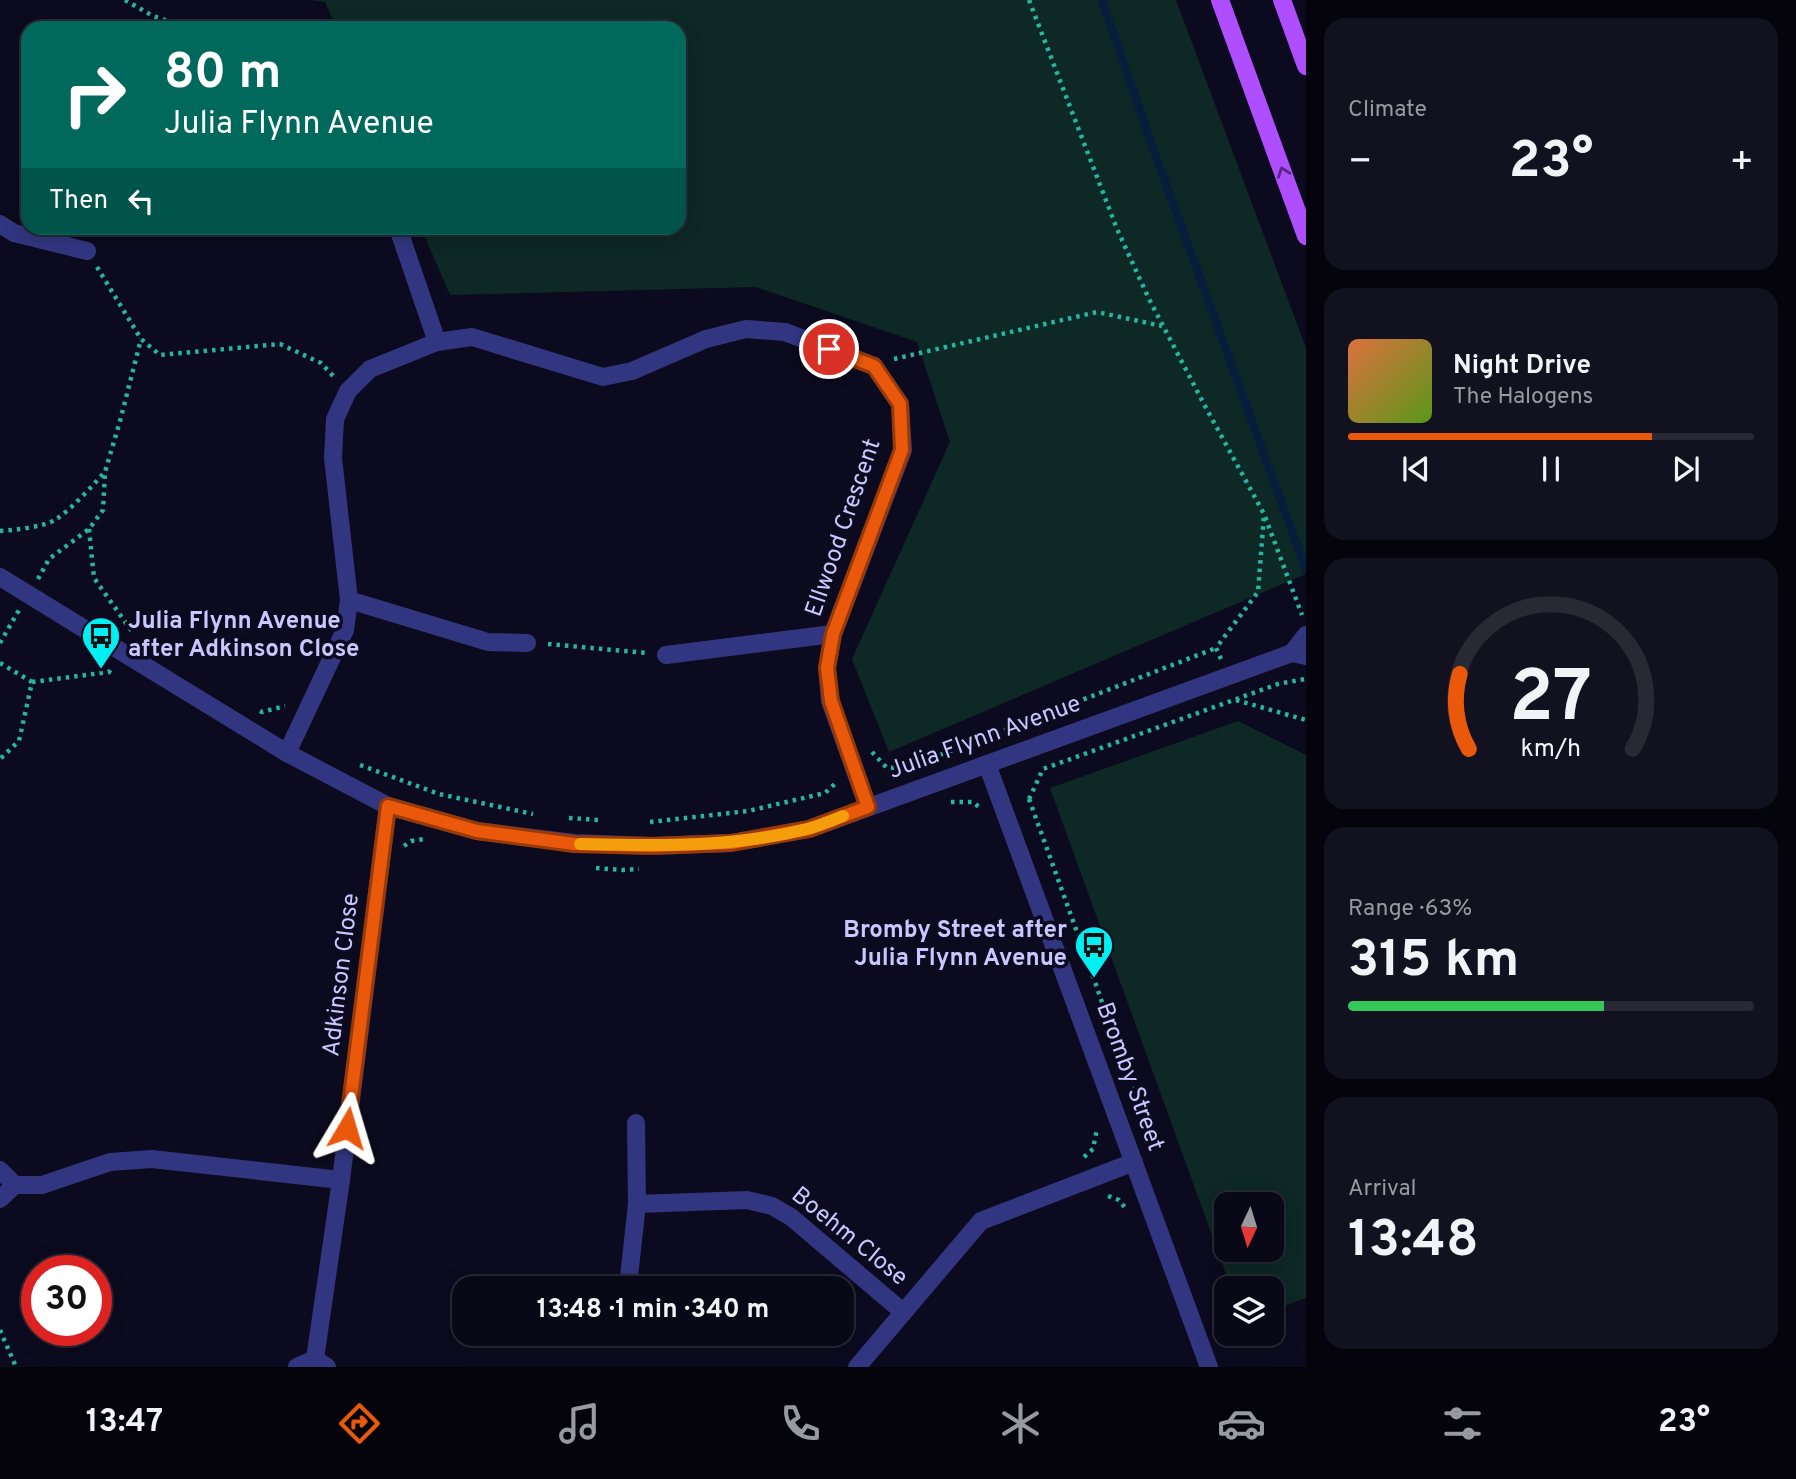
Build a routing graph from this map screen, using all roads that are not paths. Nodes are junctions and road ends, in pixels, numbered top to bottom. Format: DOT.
graph roads {
  1 [pos="1220,0"];
  2 [pos="1282,0"];
  3 [pos="1306,66"];
  4 [pos="0,224"];
  5 [pos="21,235"];
  6 [pos="22,235"];
  7 [pos="400,235"];
  8 [pos="1306,236"];
  9 [pos="87,251"];
  10 [pos="437,342"];
  11 [pos="0,577"];
  12 [pos="349,600"];
  13 [pos="833,634"];
  14 [pos="1306,635"];
  15 [pos="527,643"];
  16 [pos="666,654"];
  17 [pos="1299,655"];
  18 [pos="287,753"];
  19 [pos="987,764"];
  20 [pos="388,806"];
  21 [pos="868,807"];
  22 [pos="636,1123"];
  23 [pos="1134,1162"];
  24 [pos="0,1170"];
  25 [pos="341,1180"];
  26 [pos="15,1185"];
  27 [pos="0,1199"];
  28 [pos="637,1204"];
  29 [pos="629,1276"];
  30 [pos="903,1312"];
  31 [pos="321,1363"];
  32 [pos="297,1367"];
  33 [pos="857,1367"];
  34 [pos="1209,1367"];
  8 -- 1 [label="main road, one-way"];
  2 -- 3 [label="main road"];
  4 -- 5 [label="street"];
  6 -- 9 [label="street"];
  7 -- 10 [label="street"];
  10 -- 12 [label="street"];
  10 -- 13 [label="street, Ellwood Crescent"];
  11 -- 18 [label="street, Julia Flynn Avenue, bridge"];
  12 -- 15 [label="street"];
  12 -- 18 [label="street"];
  13 -- 16 [label="street"];
  13 -- 21 [label="street, Ellwood Crescent"];
  14 -- 17 [label="street, Julia Flynn Avenue"];
  17 -- 19 [label="street, Julia Flynn Avenue"];
  18 -- 20 [label="street, Julia Flynn Avenue"];
  19 -- 21 [label="street, Julia Flynn Avenue"];
  19 -- 23 [label="street, Bromby Street"];
  20 -- 21 [label="street, Julia Flynn Avenue"];
  20 -- 25 [label="street, Adkinson Close"];
  22 -- 28 [label="street"];
  23 -- 30 [label="street"];
  23 -- 34 [label="street, Bromby Street"];
  24 -- 26 [label="street"];
  25 -- 26 [label="street"];
  25 -- 31 [label="street, Adkinson Close"];
  26 -- 27 [label="street"];
  28 -- 29 [label="street"];
  28 -- 30 [label="street, Boehm Close"];
  30 -- 33 [label="street"];
  31 -- 32 [label="street, Adkinson Close"];
}
